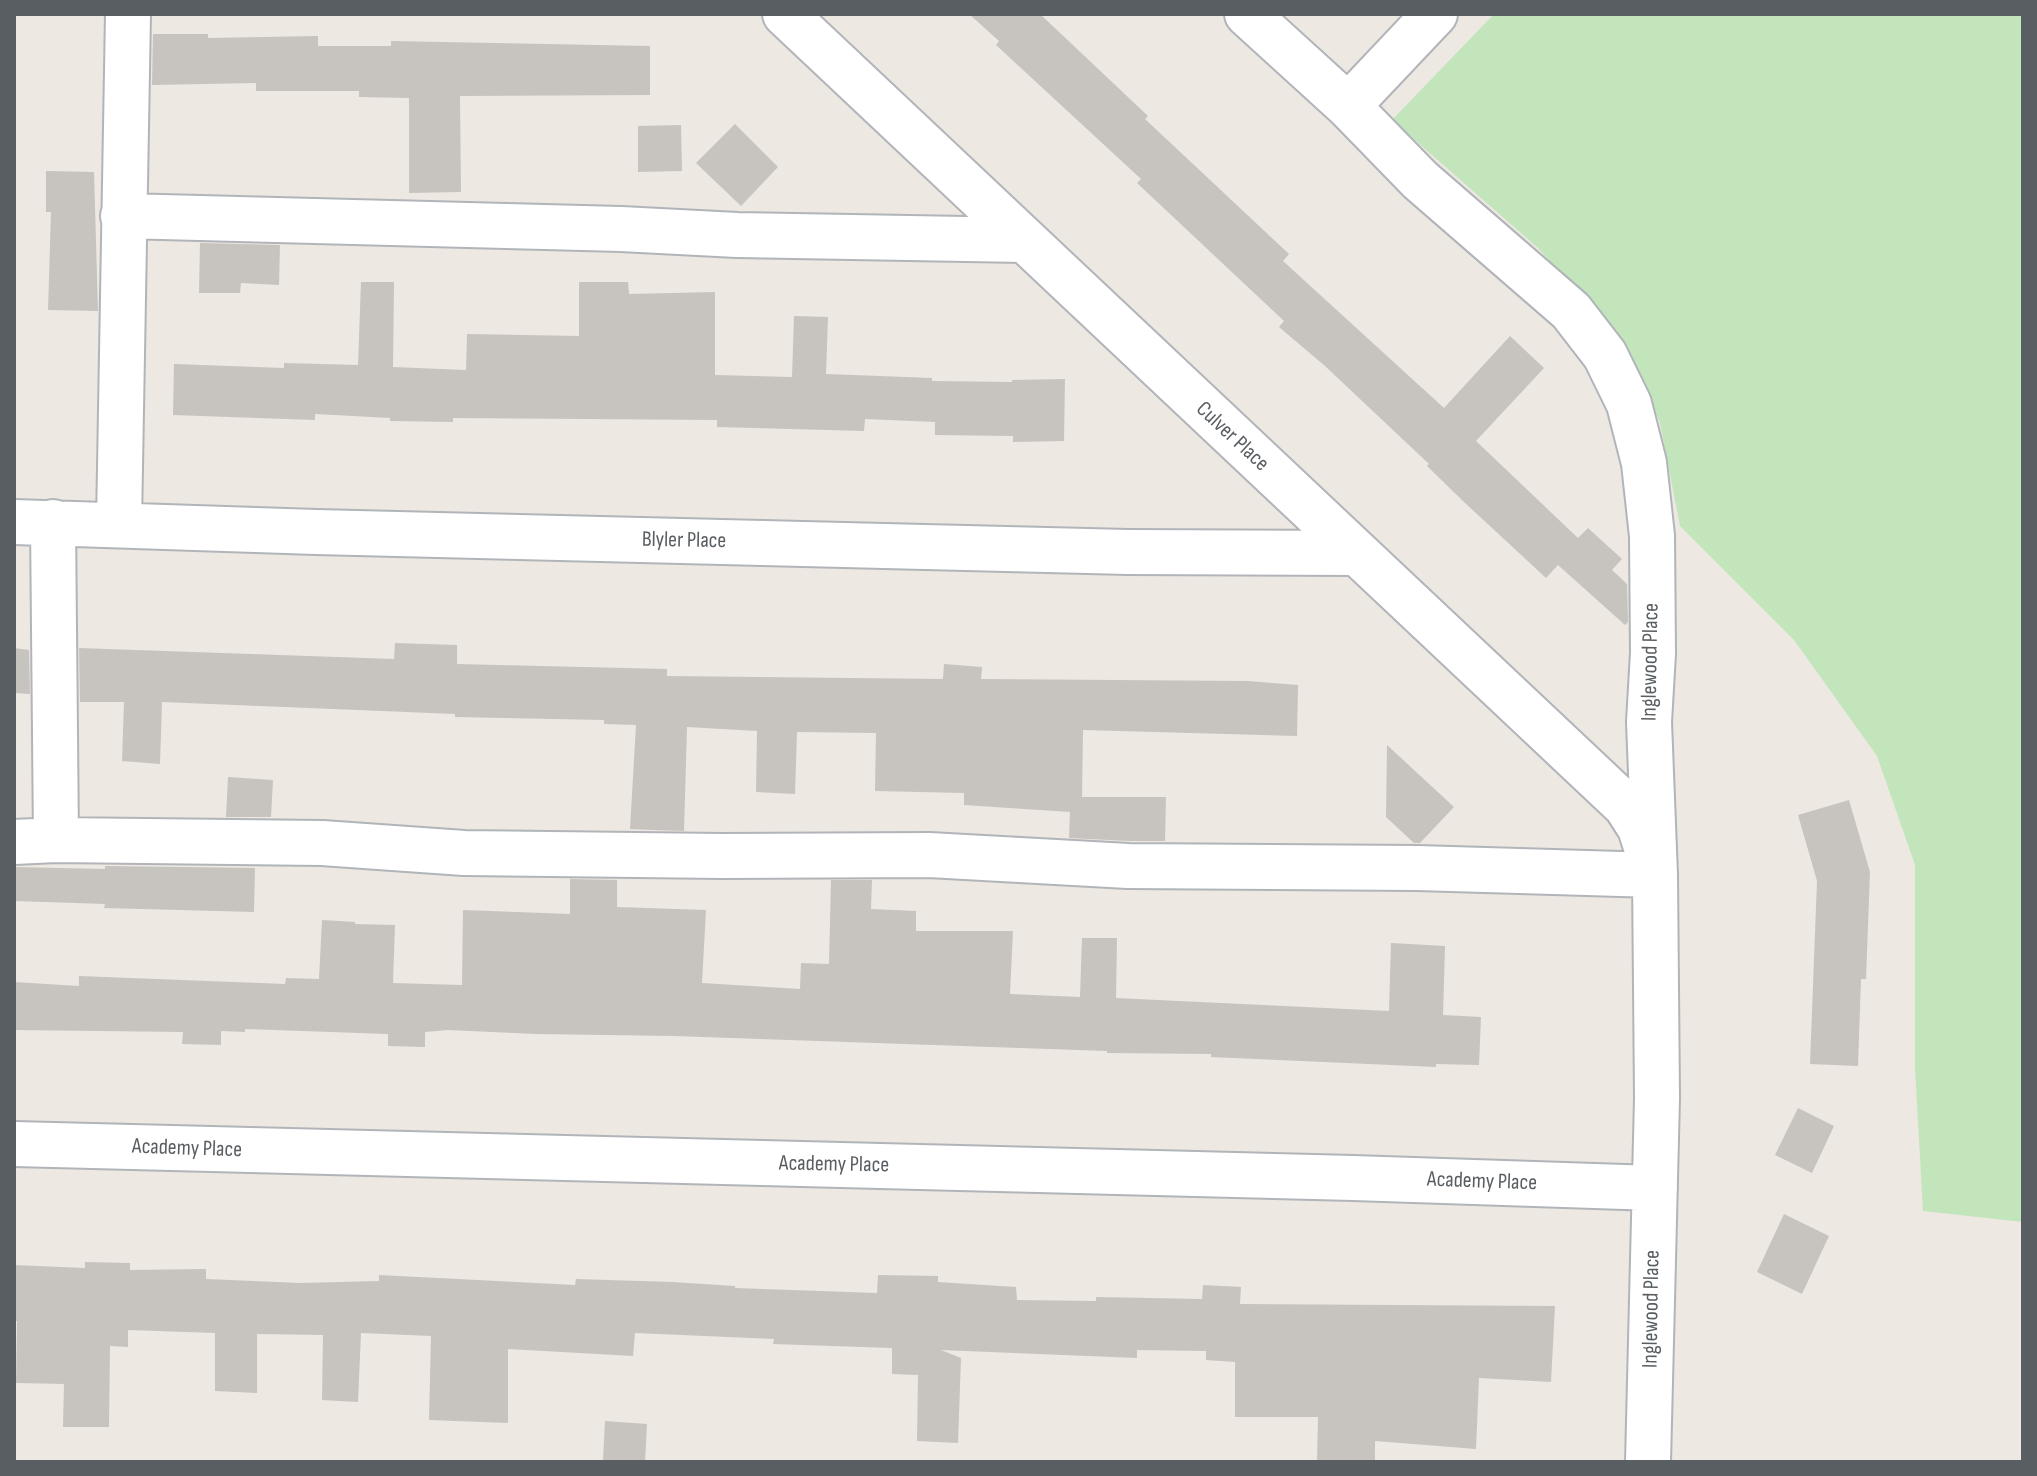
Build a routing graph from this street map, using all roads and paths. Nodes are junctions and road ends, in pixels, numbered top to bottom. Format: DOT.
graph roads {
  1 [pos="128,14"];
  2 [pos="785,14"];
  3 [pos="1247,14"];
  4 [pos="1435,14"];
  5 [pos="1348,106"];
  6 [pos="123,216"];
  7 [pos="1023,240"];
  8 [pos="33,522"];
  9 [pos="119,523"];
  10 [pos="1355,553"];
  11 [pos="35,841"];
  12 [pos="1655,875"];
  13 [pos="14,1144"];
  14 [pos="1655,1188"];
  15 [pos="1648,1462"];
  1 -- 6 [label="street"];
  2 -- 7 [label="street, Culver Place"];
  3 -- 5 [label="street, Inglewood Place"];
  4 -- 5 [label="street"];
  5 -- 12 [label="street, Inglewood Place"];
  6 -- 7 [label="street"];
  6 -- 9 [label="street"];
  7 -- 10 [label="street, Culver Place"];
  8 -- 9 [label="street, Blyler Place"];
  8 -- 11 [label="street"];
  9 -- 10 [label="street, Blyler Place"];
  10 -- 12 [label="street, Culver Place"];
  11 -- 12 [label="street"];
  12 -- 14 [label="street, Inglewood Place"];
  13 -- 14 [label="street, Academy Place"];
  14 -- 15 [label="street, Inglewood Place"];
}
